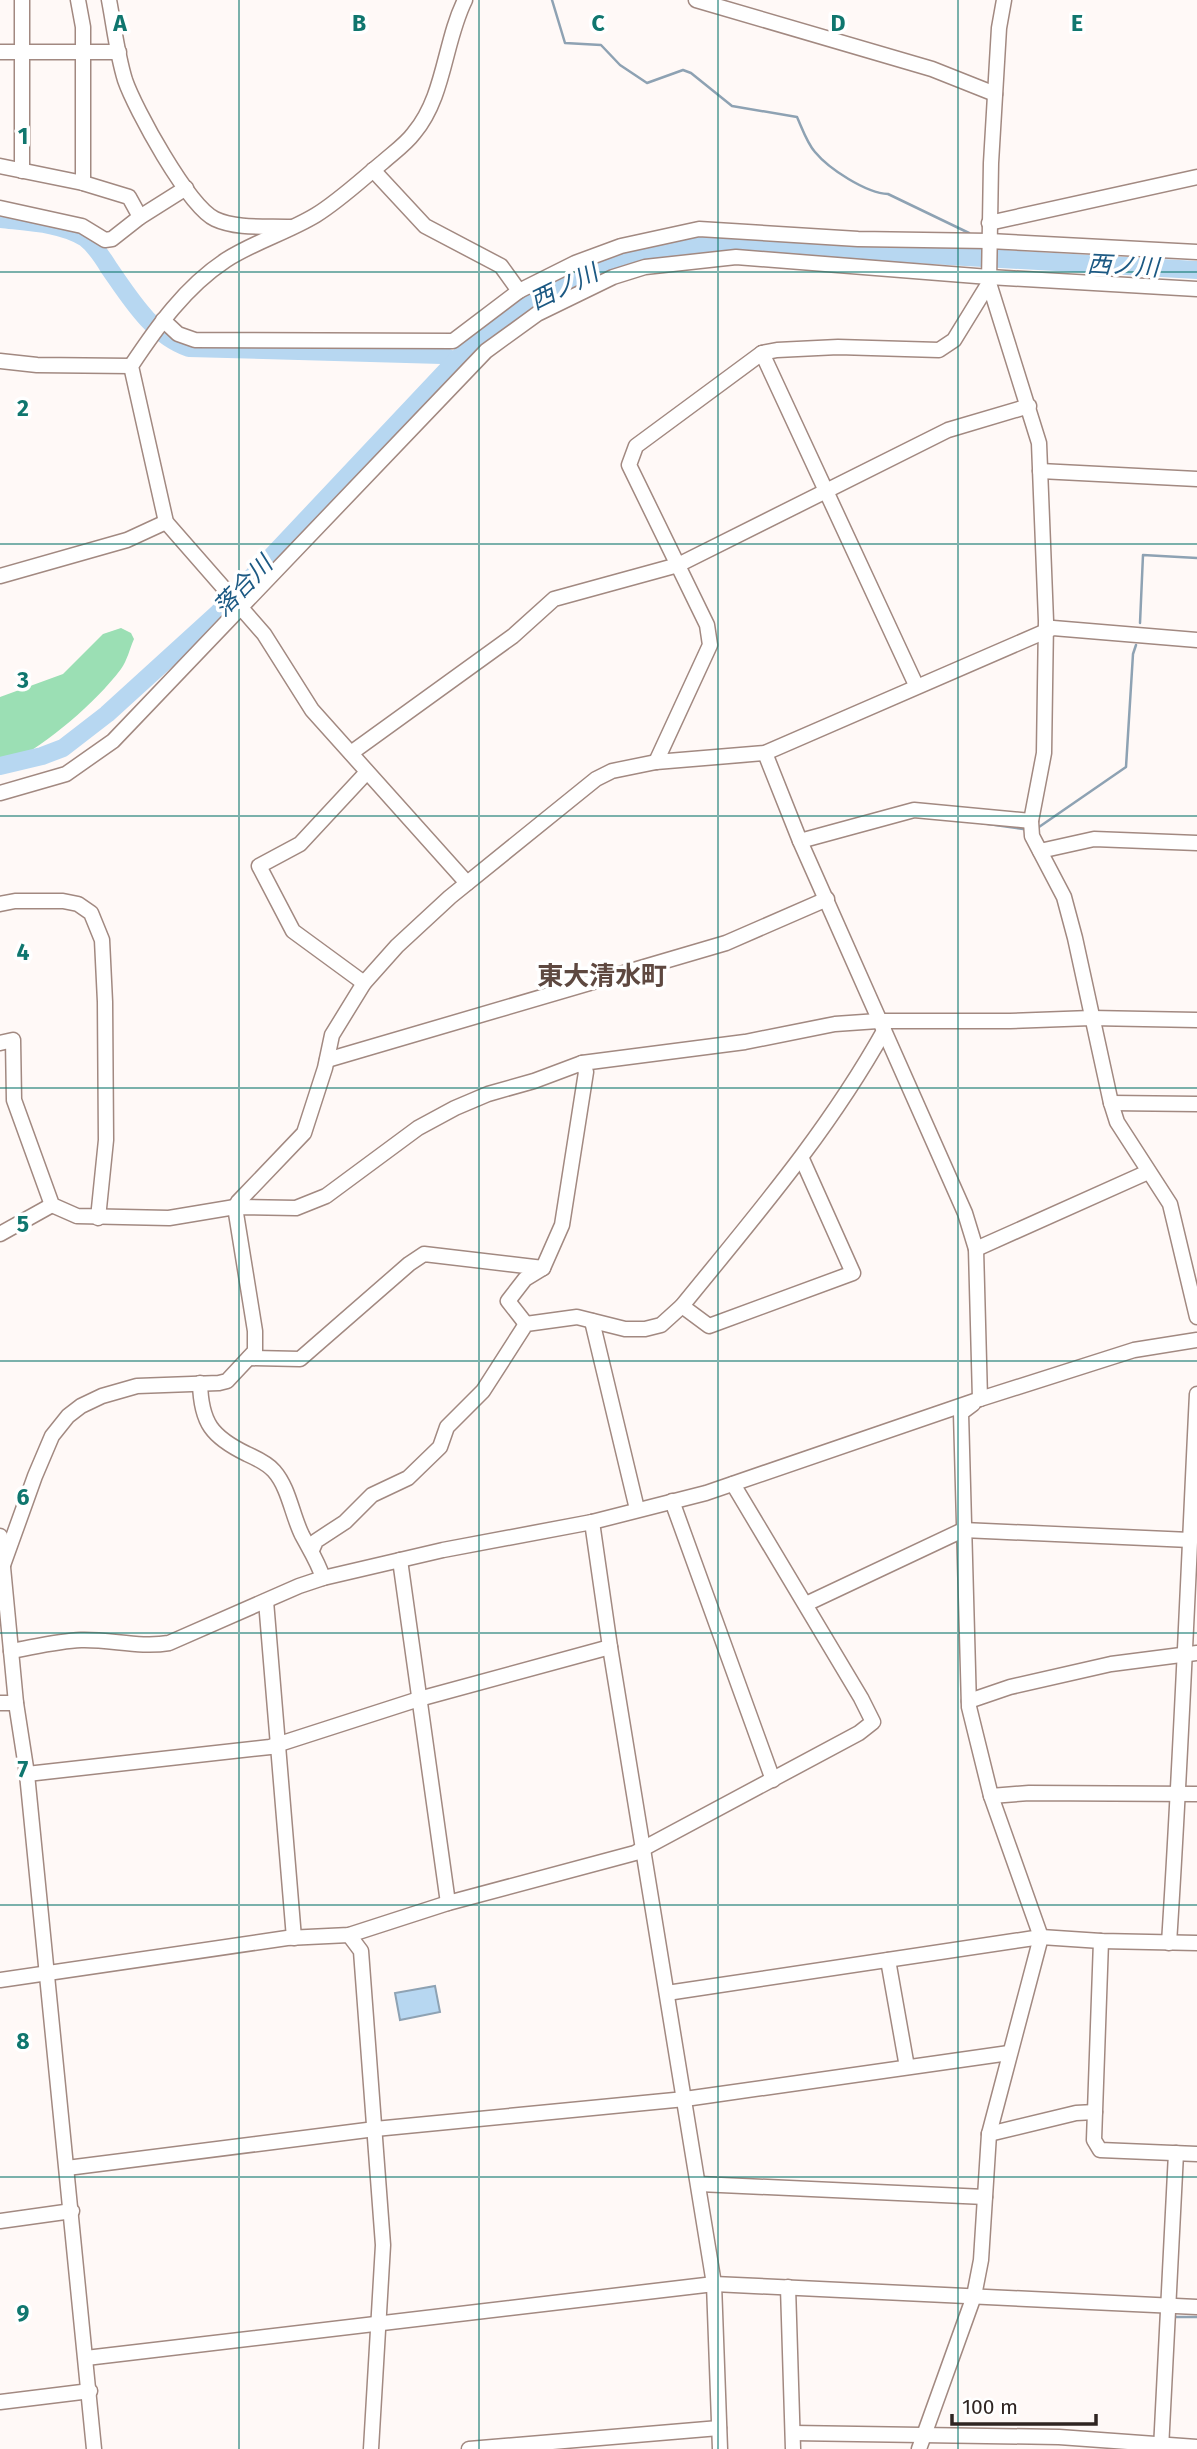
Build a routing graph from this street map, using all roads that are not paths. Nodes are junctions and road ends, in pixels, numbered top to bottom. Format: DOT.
graph roads {
  1 [pos="22,0"];
  2 [pos="78,0"];
  3 [pos="109,0"];
  4 [pos="466,0"];
  5 [pos="695,0"];
  6 [pos="1003,0"];
  7 [pos="0,52"];
  8 [pos="22,52"];
  9 [pos="82,52"];
  10 [pos="119,52"];
  11 [pos="995,93"];
  12 [pos="0,166"];
  13 [pos="373,170"];
  14 [pos="22,171"];
  15 [pos="1197,177"];
  16 [pos="83,183"];
  17 [pos="186,188"];
  18 [pos="0,208"];
  19 [pos="140,217"];
  20 [pos="989,223"];
  21 [pos="292,227"];
  22 [pos="989,245"];
  23 [pos="1197,252"];
  24 [pos="989,276"];
  25 [pos="1197,289"];
  26 [pos="519,292"];
  27 [pos="159,326"];
  28 [pos="762,353"];
  29 [pos="0,361"];
  30 [pos="131,366"];
  31 [pos="1029,406"];
  32 [pos="1040,471"];
  33 [pos="1197,479"];
  34 [pos="824,490"];
  35 [pos="166,522"];
  36 [pos="678,565"];
  37 [pos="0,576"];
  38 [pos="240,608"];
  39 [pos="1045,630"];
  40 [pos="1197,640"];
  41 [pos="916,685"];
  42 [pos="351,753"];
  43 [pos="765,753"];
  44 [pos="656,762"];
  45 [pos="367,772"];
  46 [pos="0,793"];
  47 [pos="1031,821"];
  48 [pos="800,841"];
  49 [pos="1197,843"];
  50 [pos="1040,851"];
  51 [pos="467,883"];
  52 [pos="827,900"];
  53 [pos="0,904"];
  54 [pos="364,983"];
  55 [pos="1091,1018"];
  56 [pos="1197,1020"];
  57 [pos="881,1026"];
  58 [pos="0,1043"];
  59 [pos="327,1060"];
  60 [pos="582,1063"];
  61 [pos="1111,1103"];
  62 [pos="1197,1104"];
  63 [pos="802,1158"];
  64 [pos="1148,1172"];
  65 [pos="52,1205"];
  66 [pos="235,1207"];
  67 [pos="98,1218"];
  68 [pos="0,1234"];
  69 [pos="976,1249"];
  70 [pos="1192,1267"];
  71 [pos="543,1268"];
  72 [pos="682,1306"];
  73 [pos="1197,1317"];
  74 [pos="592,1321"];
  75 [pos="526,1324"];
  76 [pos="1197,1340"];
  77 [pos="249,1358"];
  78 [pos="200,1384"];
  79 [pos="1197,1394"];
  80 [pos="980,1399"];
  81 [pos="733,1484"];
  82 [pos="672,1501"];
  83 [pos="637,1509"];
  84 [pos="592,1522"];
  85 [pos="963,1531"];
  86 [pos="0,1536"];
  87 [pos="1190,1541"];
  88 [pos="312,1550"];
  89 [pos="400,1560"];
  90 [pos="2,1568"];
  91 [pos="323,1578"];
  92 [pos="266,1601"];
  93 [pos="806,1604"];
  94 [pos="610,1647"];
  95 [pos="11,1651"];
  96 [pos="1190,1654"];
  97 [pos="419,1699"];
  98 [pos="969,1701"];
  99 [pos="0,1703"];
  100 [pos="16,1703"];
  101 [pos="279,1744"];
  102 [pos="27,1774"];
  103 [pos="773,1780"];
  104 [pos="1179,1793"];
  105 [pos="1197,1794"];
  106 [pos="991,1796"];
  107 [pos="642,1849"];
  108 [pos="448,1903"];
  109 [pos="349,1935"];
  110 [pos="1041,1937"];
  111 [pos="294,1938"];
  112 [pos="1101,1941"];
  113 [pos="1169,1943"];
  114 [pos="1197,1943"];
  115 [pos="888,1960"];
  116 [pos="46,1975"];
  117 [pos="0,1980"];
  118 [pos="667,1993"];
  119 [pos="1009,2053"];
  120 [pos="907,2067"];
  121 [pos="685,2099"];
  122 [pos="1095,2112"];
  123 [pos="375,2129"];
  124 [pos="989,2134"];
  125 [pos="1176,2153"];
  126 [pos="1197,2154"];
  127 [pos="67,2168"];
  128 [pos="699,2184"];
  129 [pos="985,2197"];
  130 [pos="72,2211"];
  131 [pos="0,2221"];
  132 [pos="714,2284"];
  133 [pos="788,2287"];
  134 [pos="974,2296"];
  135 [pos="1168,2306"];
  136 [pos="1197,2307"];
  137 [pos="378,2324"];
  138 [pos="86,2358"];
  139 [pos="90,2391"];
  140 [pos="0,2402"];
  141 [pos="719,2428"];
  142 [pos="793,2433"];
  143 [pos="921,2443"];
  144 [pos="1161,2447"];
  145 [pos="1197,2448"];
  146 [pos="94,2449"];
  147 [pos="371,2449"];
  148 [pos="469,2449"];
  149 [pos="720,2449"];
  150 [pos="793,2449"];
  1 -- 8 [label="street"];
  2 -- 9 [label="street"];
  3 -- 10 [label="street"];
  4 -- 13 [label="street"];
  5 -- 11 [label="street"];
  6 -- 11 [label="street"];
  7 -- 8 [label="street"];
  8 -- 9 [label="street"];
  8 -- 14 [label="street"];
  9 -- 10 [label="street"];
  9 -- 16 [label="street"];
  10 -- 17 [label="street"];
  11 -- 20 [label="street"];
  12 -- 14 [label="street"];
  13 -- 21 [label="street"];
  13 -- 26 [label="street"];
  14 -- 16 [label="street"];
  15 -- 20 [label="street"];
  16 -- 19 [label="street"];
  17 -- 19 [label="street"];
  17 -- 21 [label="street"];
  18 -- 19 [label="street"];
  20 -- 22 [label="street"];
  21 -- 27 [label="street"];
  22 -- 23 [label="street"];
  22 -- 24 [label="street"];
  22 -- 26 [label="street"];
  24 -- 25 [label="street"];
  24 -- 28 [label="street"];
  24 -- 31 [label="street"];
  24 -- 38 [label="street"];
  26 -- 27 [label="street"];
  27 -- 30 [label="street"];
  28 -- 34 [label="street"];
  28 -- 36 [label="street"];
  29 -- 30 [label="street"];
  30 -- 35 [label="street"];
  31 -- 32 [label="street"];
  31 -- 34 [label="street"];
  32 -- 33 [label="street"];
  32 -- 39 [label="street"];
  34 -- 36 [label="street"];
  34 -- 41 [label="street"];
  35 -- 37 [label="street"];
  35 -- 38 [label="street"];
  36 -- 42 [label="street"];
  36 -- 44 [label="street"];
  38 -- 42 [label="street"];
  38 -- 46 [label="street"];
  39 -- 40 [label="street"];
  39 -- 41 [label="street"];
  39 -- 47 [label="street"];
  41 -- 43 [label="street"];
  42 -- 45 [label="street"];
  43 -- 44 [label="street"];
  43 -- 48 [label="street"];
  44 -- 51 [label="street"];
  45 -- 51 [label="street"];
  45 -- 54 [label="street"];
  47 -- 48 [label="street"];
  47 -- 50 [label="street"];
  48 -- 52 [label="street"];
  49 -- 50 [label="street"];
  50 -- 55 [label="street"];
  51 -- 54 [label="street"];
  52 -- 57 [label="street"];
  52 -- 59 [label="street"];
  53 -- 67 [label="street"];
  54 -- 59 [label="street"];
  55 -- 56 [label="street"];
  55 -- 57 [label="street"];
  55 -- 61 [label="street"];
  57 -- 60 [label="street"];
  57 -- 63 [label="street"];
  57 -- 69 [label="street"];
  58 -- 65 [label="street"];
  59 -- 66 [label="street"];
  60 -- 66 [label="street"];
  60 -- 71 [label="street"];
  61 -- 62 [label="street"];
  61 -- 64 [label="street"];
  63 -- 72 [label="street"];
  63 -- 72 [label="street"];
  64 -- 69 [label="street"];
  64 -- 70 [label="street"];
  65 -- 67 [label="street"];
  65 -- 68 [label="street"];
  66 -- 67 [label="street"];
  66 -- 77 [label="street"];
  69 -- 80 [label="street"];
  70 -- 73 [label="street"];
  71 -- 75 [label="street"];
  71 -- 77 [label="street"];
  72 -- 74 [label="street"];
  74 -- 75 [label="street"];
  74 -- 83 [label="street"];
  75 -- 88 [label="street"];
  76 -- 80 [label="street"];
  77 -- 78 [label="street"];
  78 -- 88 [label="street"];
  78 -- 90 [label="street"];
  79 -- 87 [label="street"];
  80 -- 81 [label="street"];
  80 -- 85 [label="street"];
  81 -- 82 [label="street"];
  81 -- 93 [label="street"];
  82 -- 83 [label="street"];
  82 -- 103 [label="street"];
  83 -- 84 [label="street"];
  84 -- 89 [label="street"];
  84 -- 94 [label="street"];
  85 -- 87 [label="street"];
  85 -- 93 [label="street"];
  85 -- 98 [label="street"];
  86 -- 90 [label="street"];
  87 -- 96 [label="street"];
  88 -- 91 [label="street"];
  89 -- 91 [label="street"];
  89 -- 97 [label="street"];
  90 -- 95 [label="street"];
  91 -- 92 [label="street"];
  92 -- 95 [label="street"];
  92 -- 101 [label="street"];
  93 -- 103 [label="street"];
  94 -- 97 [label="street"];
  94 -- 107 [label="street"];
  95 -- 100 [label="street"];
  96 -- 98 [label="street"];
  96 -- 104 [label="street"];
  97 -- 101 [label="street"];
  97 -- 108 [label="street"];
  98 -- 106 [label="street"];
  99 -- 100 [label="street"];
  100 -- 102 [label="street"];
  101 -- 102 [label="street"];
  101 -- 111 [label="street"];
  102 -- 116 [label="street"];
  103 -- 107 [label="street"];
  104 -- 105 [label="street"];
  104 -- 106 [label="street"];
  104 -- 113 [label="street"];
  106 -- 110 [label="street"];
  107 -- 108 [label="street"];
  107 -- 118 [label="street"];
  108 -- 109 [label="street"];
  109 -- 111 [label="street"];
  109 -- 123 [label="street"];
  110 -- 112 [label="street"];
  110 -- 115 [label="street"];
  110 -- 119 [label="street"];
  111 -- 116 [label="street"];
  112 -- 113 [label="street"];
  112 -- 122 [label="street"];
  113 -- 114 [label="street"];
  115 -- 118 [label="street"];
  115 -- 120 [label="street"];
  116 -- 117 [label="street"];
  116 -- 127 [label="street"];
  118 -- 121 [label="street"];
  119 -- 120 [label="street"];
  119 -- 124 [label="street"];
  120 -- 121 [label="street"];
  121 -- 123 [label="street"];
  121 -- 128 [label="street"];
  122 -- 124 [label="street"];
  122 -- 125 [label="street"];
  123 -- 127 [label="street"];
  123 -- 137 [label="street"];
  124 -- 129 [label="street"];
  125 -- 126 [label="street"];
  125 -- 135 [label="street"];
  127 -- 130 [label="street"];
  128 -- 129 [label="street"];
  128 -- 132 [label="street"];
  129 -- 134 [label="street"];
  130 -- 131 [label="street"];
  130 -- 138 [label="street"];
  132 -- 133 [label="street"];
  132 -- 137 [label="street"];
  132 -- 141 [label="street"];
  133 -- 134 [label="street"];
  133 -- 142 [label="street"];
  134 -- 135 [label="street"];
  134 -- 143 [label="street"];
  135 -- 136 [label="street"];
  135 -- 144 [label="street"];
  137 -- 138 [label="street"];
  137 -- 147 [label="street"];
  138 -- 139 [label="street"];
  139 -- 140 [label="street"];
  139 -- 146 [label="street"];
  141 -- 148 [label="street"];
  141 -- 149 [label="street"];
  142 -- 143 [label="street"];
  142 -- 150 [label="street"];
  143 -- 144 [label="street"];
  144 -- 145 [label="street"];
}
